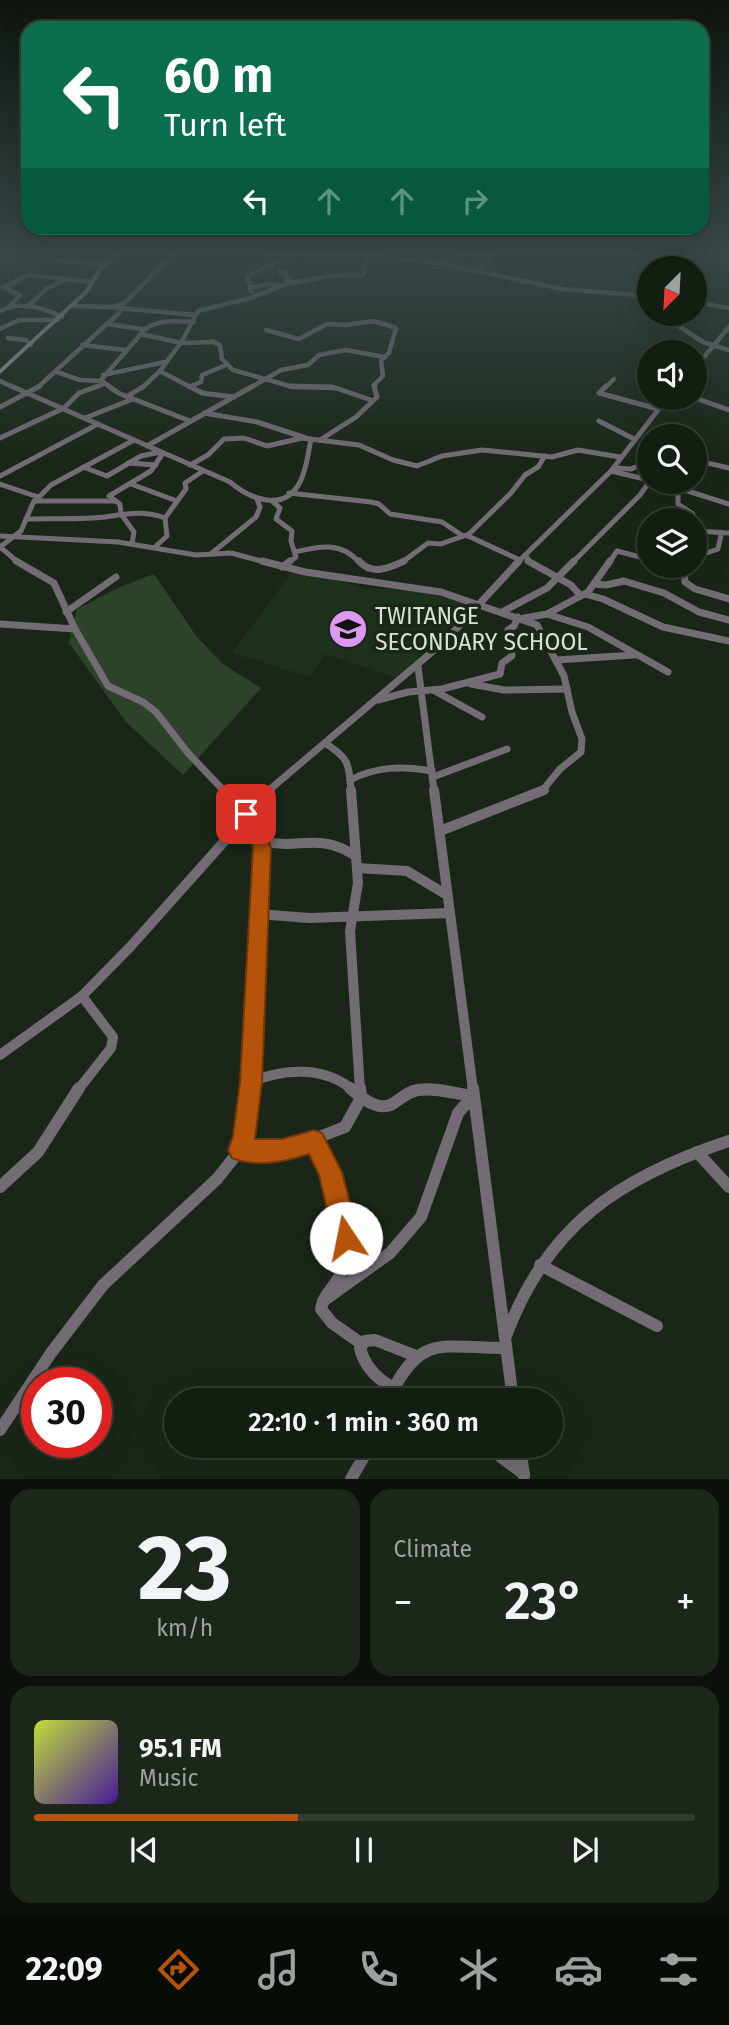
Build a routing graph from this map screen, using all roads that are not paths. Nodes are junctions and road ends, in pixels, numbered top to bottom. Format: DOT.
graph roads {
  1 [pos="56,322"];
  2 [pos="109,322"];
  3 [pos="377,322"];
  4 [pos="377,322"];
  5 [pos="194,323"];
  6 [pos="107,324"];
  7 [pos="678,326"];
  8 [pos="729,327"];
  9 [pos="266,330"];
  10 [pos="141,332"];
  11 [pos="8,338"];
  12 [pos="183,339"];
  13 [pos="31,345"];
  14 [pos="82,345"];
  15 [pos="714,346"];
  16 [pos="125,350"];
  17 [pos="729,350"];
  18 [pos="707,354"];
  19 [pos="385,357"];
  20 [pos="165,362"];
  21 [pos="226,365"];
  22 [pos="160,371"];
  23 [pos="0,372"];
  24 [pos="57,372"];
  25 [pos="268,379"];
  26 [pos="614,379"];
  27 [pos="103,380"];
  28 [pos="0,381"];
  29 [pos="190,387"];
  30 [pos="29,393"];
  31 [pos="234,397"];
  32 [pos="130,398"];
  33 [pos="371,400"];
  34 [pos="707,402"];
  35 [pos="637,403"];
  36 [pos="0,407"];
  37 [pos="64,408"];
  38 [pos="657,410"];
  39 [pos="729,410"];
  40 [pos="204,413"];
  41 [pos="85,418"];
  42 [pos="190,421"];
  43 [pos="598,421"];
  44 [pos="98,424"];
  45 [pos="0,438"];
  46 [pos="310,439"];
  47 [pos="634,439"];
  48 [pos="134,440"];
  49 [pos="320,440"];
  50 [pos="147,446"];
  51 [pos="161,452"];
  52 [pos="545,456"];
  53 [pos="620,457"];
  54 [pos="128,463"];
  55 [pos="707,463"];
  56 [pos="156,465"];
  57 [pos="190,465"];
  58 [pos="637,466"];
  59 [pos="83,467"];
  60 [pos="729,468"];
  61 [pos="612,469"];
  62 [pos="203,471"];
  63 [pos="0,476"];
  64 [pos="637,476"];
  65 [pos="0,484"];
  66 [pos="131,484"];
  67 [pos="289,493"];
  68 [pos="641,494"];
  69 [pos="697,494"];
  70 [pos="36,499"];
  71 [pos="257,499"];
  72 [pos="115,501"];
  73 [pos="177,501"];
  74 [pos="272,501"];
  75 [pos="729,504"];
  76 [pos="121,514"];
  77 [pos="165,518"];
  78 [pos="26,519"];
  79 [pos="707,530"];
  80 [pos="725,534"];
  81 [pos="0,536"];
  82 [pos="465,536"];
  83 [pos="13,537"];
  84 [pos="132,544"];
  85 [pos="0,547"];
  86 [pos="155,547"];
  87 [pos="295,552"];
  88 [pos="707,553"];
  89 [pos="209,554"];
  90 [pos="637,556"];
  91 [pos="522,558"];
  92 [pos="282,566"];
  93 [pos="116,577"];
  94 [pos="556,578"];
  95 [pos="685,578"];
  96 [pos="594,584"];
  97 [pos="583,595"];
  98 [pos="729,599"];
  99 [pos="481,605"];
  100 [pos="66,612"];
  101 [pos="502,612"];
  102 [pos="547,614"];
  103 [pos="519,617"];
  104 [pos="729,620"];
  105 [pos="0,624"];
  106 [pos="75,629"];
  107 [pos="729,641"];
  108 [pos="640,656"];
  109 [pos="556,660"];
  110 [pos="418,667"];
  111 [pos="668,672"];
  112 [pos="465,684"];
  113 [pos="567,689"];
  114 [pos="427,691"];
  115 [pos="372,702"];
  116 [pos="482,717"];
  117 [pos="325,743"];
  118 [pos="507,749"];
  119 [pos="432,774"];
  120 [pos="349,780"];
  121 [pos="244,816"];
  122 [pos="440,831"];
  123 [pos="261,840"];
  124 [pos="356,856"];
  125 [pos="357,869"];
  126 [pos="447,895"];
  127 [pos="450,913"];
  128 [pos="258,914"];
  129 [pos="351,917"];
  130 [pos="82,996"];
  131 [pos="0,1055"];
  132 [pos="251,1082"];
  133 [pos="361,1098"];
  134 [pos="474,1099"];
  135 [pos="314,1141"];
  136 [pos="729,1141"];
  137 [pos="240,1150"];
  138 [pos="697,1152"];
  139 [pos="729,1186"];
  140 [pos="0,1187"];
  141 [pos="540,1265"];
  142 [pos="323,1300"];
  143 [pos="657,1326"];
  144 [pos="362,1344"];
  145 [pos="505,1344"];
  146 [pos="416,1356"];
  147 [pos="386,1388"];
  148 [pos="395,1388"];
  149 [pos="511,1388"];
  150 [pos="0,1430"];
  151 [pos="363,1458"];
  152 [pos="501,1458"];
  153 [pos="522,1458"];
  154 [pos="524,1477"];
  155 [pos="351,1479"];
  1 -- 13 [label="street"];
  2 -- 6 [label="street"];
  3 -- 19 [label="street"];
  4 -- 9 [label="street"];
  5 -- 10 [label="street"];
  5 -- 12 [label="street"];
  6 -- 10 [label="street"];
  6 -- 14 [label="street"];
  7 -- 15 [label="street"];
  8 -- 15 [label="street"];
  10 -- 12 [label="street"];
  10 -- 16 [label="street"];
  11 -- 13 [label="street"];
  12 -- 20 [label="street"];
  12 -- 21 [label="street"];
  13 -- 23 [label="street"];
  14 -- 16 [label="street"];
  14 -- 24 [label="street"];
  15 -- 17 [label="street"];
  15 -- 18 [label="street"];
  16 -- 27 [label="street"];
  19 -- 25 [label="street"];
  19 -- 33 [label="street"];
  20 -- 22 [label="street"];
  20 -- 27 [label="street"];
  21 -- 25 [label="street"];
  21 -- 29 [label="street"];
  22 -- 29 [label="street"];
  22 -- 32 [label="street"];
  24 -- 27 [label="street"];
  24 -- 30 [label="street"];
  25 -- 31 [label="street"];
  25 -- 33 [label="street"];
  26 -- 35 [label="street"];
  27 -- 32 [label="street"];
  27 -- 37 [label="street"];
  28 -- 30 [label="street"];
  29 -- 31 [label="street"];
  30 -- 36 [label="street"];
  30 -- 37 [label="street"];
  31 -- 40 [label="street"];
  32 -- 41 [label="street"];
  32 -- 42 [label="street"];
  33 -- 49 [label="street"];
  34 -- 39 [label="street"];
  37 -- 41 [label="street"];
  37 -- 45 [label="street"];
  38 -- 47 [label="street"];
  40 -- 42 [label="street"];
  40 -- 46 [label="street"];
  41 -- 44 [label="street"];
  42 -- 50 [label="street"];
  43 -- 47 [label="street"];
  44 -- 48 [label="street"];
  44 -- 63 [label="street"];
  46 -- 49 [label="street"];
  46 -- 57 [label="street"];
  46 -- 67 [label="street"];
  47 -- 53 [label="street"];
  48 -- 50 [label="street"];
  48 -- 59 [label="street"];
  49 -- 52 [label="street"];
  50 -- 51 [label="street"];
  51 -- 54 [label="street"];
  51 -- 56 [label="street"];
  51 -- 57 [label="street"];
  52 -- 53 [label="street"];
  52 -- 82 [label="street"];
  53 -- 61 [label="street"];
  54 -- 56 [label="street"];
  54 -- 59 [label="street"];
  55 -- 60 [label="street"];
  56 -- 66 [label="street"];
  57 -- 62 [label="street"];
  58 -- 61 [label="street"];
  59 -- 70 [label="street"];
  61 -- 64 [label="street"];
  61 -- 91 [label="street"];
  62 -- 71 [label="street"];
  62 -- 73 [label="street"];
  65 -- 70 [label="street"];
  66 -- 72 [label="street"];
  66 -- 73 [label="street"];
  67 -- 74 [label="street"];
  67 -- 82 [label="street"];
  68 -- 94 [label="street"];
  69 -- 75 [label="street"];
  70 -- 72 [label="street"];
  70 -- 78 [label="street"];
  71 -- 74 [label="street"];
  71 -- 89 [label="street"];
  72 -- 76 [label="street"];
  73 -- 77 [label="street"];
  74 -- 87 [label="street"];
  76 -- 77 [label="street"];
  76 -- 78 [label="street"];
  76 -- 84 [label="street"];
  77 -- 86 [label="street"];
  78 -- 83 [label="street"];
  79 -- 80 [label="street"];
  80 -- 88 [label="street"];
  81 -- 83 [label="street"];
  82 -- 87 [label="street"];
  82 -- 91 [label="street"];
  83 -- 84 [label="street"];
  83 -- 85 [label="street"];
  84 -- 86 [label="street"];
  85 -- 100 [label="street"];
  86 -- 89 [label="street"];
  87 -- 92 [label="street"];
  89 -- 92 [label="street"];
  90 -- 96 [label="street"];
  91 -- 94 [label="street"];
  91 -- 99 [label="street"];
  92 -- 99 [label="street"];
  93 -- 100 [label="street"];
  94 -- 97 [label="street"];
  94 -- 101 [label="street"];
  95 -- 98 [label="street"];
  96 -- 97 [label="street"];
  96 -- 104 [label="street"];
  97 -- 102 [label="street"];
  97 -- 107 [label="street"];
  99 -- 101 [label="street"];
  99 -- 110 [label="street"];
  100 -- 106 [label="street"];
  101 -- 103 [label="street"];
  102 -- 103 [label="street"];
  102 -- 108 [label="street"];
  103 -- 109 [label="street"];
  103 -- 112 [label="street"];
  105 -- 106 [label="street"];
  106 -- 121 [label="street"];
  108 -- 109 [label="street"];
  108 -- 111 [label="street"];
  109 -- 113 [label="street"];
  110 -- 114 [label="street"];
  110 -- 115 [label="street"];
  112 -- 113 [label="street"];
  112 -- 114 [label="street"];
  113 -- 122 [label="street"];
  114 -- 115 [label="street"];
  114 -- 116 [label="street"];
  114 -- 119 [label="street"];
  115 -- 117 [label="street"];
  117 -- 120 [label="street"];
  117 -- 121 [label="street"];
  118 -- 119 [label="street"];
  119 -- 120 [label="street"];
  119 -- 122 [label="street"];
  120 -- 124 [label="street"];
  121 -- 123 [label="street"];
  121 -- 130 [label="street"];
  122 -- 126 [label="street"];
  123 -- 124 [label="street"];
  123 -- 128 [label="street"];
  124 -- 125 [label="street"];
  125 -- 126 [label="street"];
  125 -- 129 [label="street"];
  126 -- 127 [label="street"];
  127 -- 129 [label="street"];
  127 -- 134 [label="street"];
  128 -- 129 [label="street"];
  128 -- 132 [label="street"];
  129 -- 133 [label="street"];
  130 -- 131 [label="street"];
  130 -- 140 [label="street"];
  132 -- 133 [label="street"];
  132 -- 137 [label="street"];
  133 -- 134 [label="street"];
  133 -- 135 [label="street"];
  134 -- 142 [label="street"];
  134 -- 145 [label="street"];
  135 -- 137 [label="street"];
  135 -- 142 [label="street"];
  136 -- 138 [label="street"];
  137 -- 150 [label="street"];
  138 -- 139 [label="street"];
  138 -- 141 [label="street"];
  141 -- 143 [label="street"];
  141 -- 145 [label="street"];
  142 -- 144 [label="street"];
  144 -- 146 [label="street"];
  144 -- 147 [label="street"];
  145 -- 146 [label="street"];
  145 -- 149 [label="street"];
  146 -- 148 [label="street"];
  151 -- 155 [label="street"];
  152 -- 154 [label="street"];
  153 -- 154 [label="street"];
}
